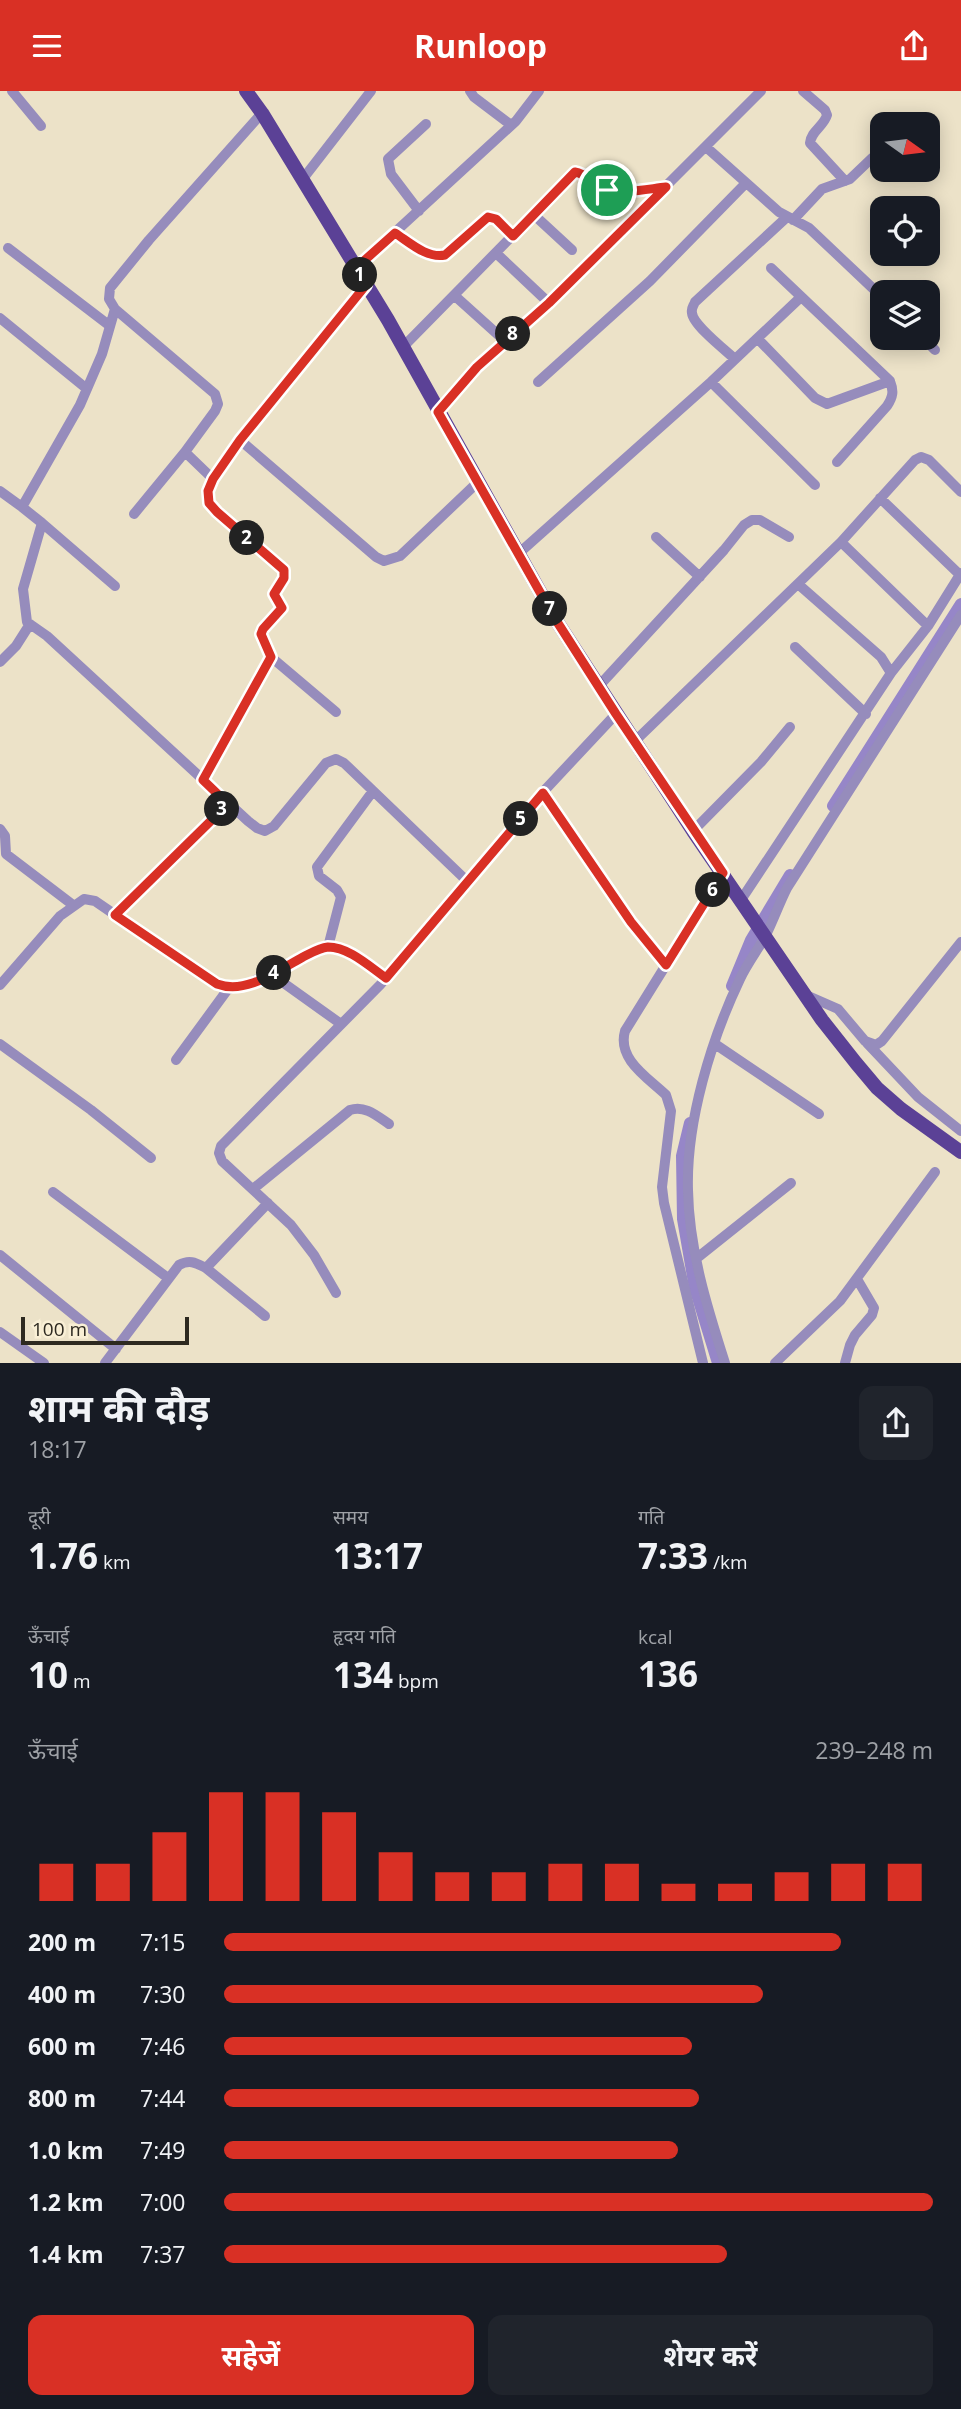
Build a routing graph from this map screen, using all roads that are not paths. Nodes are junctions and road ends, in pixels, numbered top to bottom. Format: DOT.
graph roads {
  1 [pos="12,91"];
  2 [pos="246,91"];
  3 [pos="371,91"];
  4 [pos="540,91"];
  5 [pos="761,91"];
  6 [pos="803,91"];
  7 [pos="475,93"];
  8 [pos="262,113"];
  9 [pos="426,124"];
  10 [pos="511,125"];
  11 [pos="41,126"];
  12 [pos="706,147"];
  13 [pos="870,161"];
  14 [pos="302,180"];
  15 [pos="845,181"];
  16 [pos="746,183"];
  17 [pos="666,187"];
  18 [pos="419,211"];
  19 [pos="533,213"];
  20 [pos="790,218"];
  21 [pos="395,233"];
  22 [pos="513,236"];
  23 [pos="8,248"];
  24 [pos="572,250"];
  25 [pos="496,253"];
  26 [pos="356,268"];
  27 [pos="771,268"];
  28 [pos="366,285"];
  29 [pos="870,286"];
  30 [pos="455,296"];
  31 [pos="801,297"];
  32 [pos="549,303"];
  33 [pos="115,309"];
  34 [pos="0,318"];
  35 [pos="110,326"];
  36 [pos="758,339"];
  37 [pos="505,341"];
  38 [pos="403,347"];
  39 [pos="735,359"];
  40 [pos="890,381"];
  41 [pos="538,382"];
  42 [pos="711,382"];
  43 [pos="88,389"];
  44 [pos="438,412"];
  45 [pos="240,440"];
  46 [pos="185,451"];
  47 [pos="837,462"];
  48 [pos="213,479"];
  49 [pos="478,482"];
  50 [pos="815,485"];
  51 [pos="960,490"];
  52 [pos="0,491"];
  53 [pos="880,498"];
  54 [pos="22,507"];
  55 [pos="134,515"];
  56 [pos="42,523"];
  57 [pos="656,537"];
  58 [pos="789,537"];
  59 [pos="841,541"];
  60 [pos="518,554"];
  61 [pos="960,574"];
  62 [pos="700,577"];
  63 [pos="798,584"];
  64 [pos="115,586"];
  65 [pos="961,615"];
  66 [pos="30,624"];
  67 [pos="928,626"];
  68 [pos="796,647"];
  69 [pos="271,657"];
  70 [pos="0,661"];
  71 [pos="891,673"];
  72 [pos="598,687"];
  73 [pos="336,712"];
  74 [pos="616,714"];
  75 [pos="866,714"];
  76 [pos="790,727"];
  77 [pos="634,742"];
  78 [pos="203,780"];
  79 [pos="373,791"];
  80 [pos="543,793"];
  81 [pos="228,804"];
  82 [pos="0,829"];
  83 [pos="693,831"];
  84 [pos="723,873"];
  85 [pos="467,881"];
  86 [pos="73,905"];
  87 [pos="745,906"];
  88 [pos="115,915"];
  89 [pos="764,933"];
  90 [pos="961,943"];
  91 [pos="328,947"];
  92 [pos="666,965"];
  93 [pos="271,974"];
  94 [pos="386,978"];
  95 [pos="0,985"];
  96 [pos="229,989"];
  97 [pos="806,995"];
  98 [pos="341,1024"];
  99 [pos="865,1041"];
  100 [pos="0,1044"];
  101 [pos="715,1044"];
  102 [pos="176,1060"];
  103 [pos="819,1114"];
  104 [pos="389,1124"];
  105 [pos="961,1131"];
  106 [pos="961,1152"];
  107 [pos="151,1158"];
  108 [pos="934,1171"];
  109 [pos="791,1183"];
  110 [pos="253,1189"];
  111 [pos="53,1192"];
  112 [pos="268,1203"];
  113 [pos="0,1255"];
  114 [pos="696,1258"];
  115 [pos="206,1268"];
  116 [pos="168,1278"];
  117 [pos="857,1279"];
  118 [pos="336,1293"];
  119 [pos="265,1316"];
  120 [pos="0,1332"];
  121 [pos="116,1349"];
  122 [pos="44,1363"];
  123 [pos="104,1363"];
  124 [pos="703,1363"];
  125 [pos="726,1363"];
  126 [pos="775,1363"];
  127 [pos="845,1363"];
  1 -- 11 [label="street"];
  2 -- 8 [label="main road"];
  3 -- 14 [label="street"];
  4 -- 10 [label="street"];
  5 -- 12 [label="street"];
  6 -- 15 [label="street"];
  7 -- 10 [label="street"];
  8 -- 14 [label="main road"];
  8 -- 33 [label="street"];
  9 -- 18 [label="street"];
  10 -- 18 [label="street"];
  12 -- 16 [label="street"];
  12 -- 17 [label="street"];
  13 -- 15 [label="street"];
  14 -- 26 [label="main road"];
  15 -- 20 [label="street"];
  16 -- 20 [label="street"];
  16 -- 41 [label="street"];
  17 -- 19 [label="street"];
  17 -- 32 [label="street"];
  18 -- 21 [label="street"];
  19 -- 22 [label="street"];
  19 -- 24 [label="street"];
  20 -- 29 [label="street"];
  20 -- 39 [label="street"];
  21 -- 22 [label="street"];
  21 -- 26 [label="street"];
  22 -- 25 [label="street"];
  23 -- 35 [label="street"];
  25 -- 30 [label="street"];
  25 -- 32 [label="street"];
  26 -- 28 [label="main road"];
  27 -- 31 [label="street"];
  28 -- 38 [label="main road"];
  28 -- 45 [label="street"];
  30 -- 37 [label="street"];
  30 -- 38 [label="street"];
  31 -- 36 [label="street"];
  31 -- 40 [label="street"];
  32 -- 37 [label="street"];
  33 -- 35 [label="street"];
  33 -- 46 [label="street"];
  34 -- 43 [label="street"];
  35 -- 43 [label="street"];
  36 -- 39 [label="street"];
  36 -- 40 [label="street"];
  37 -- 44 [label="street"];
  38 -- 44 [label="main road"];
  39 -- 42 [label="street"];
  40 -- 47 [label="street"];
  42 -- 50 [label="street"];
  42 -- 60 [label="street"];
  43 -- 54 [label="street"];
  44 -- 49 [label="main road"];
  45 -- 48 [label="street"];
  45 -- 49 [label="street"];
  46 -- 48 [label="street"];
  46 -- 55 [label="street"];
  48 -- 69 [label="street"];
  49 -- 60 [label="main road"];
  51 -- 53 [label="street"];
  52 -- 54 [label="street"];
  53 -- 59 [label="street"];
  53 -- 61 [label="street"];
  54 -- 56 [label="street"];
  56 -- 64 [label="street"];
  56 -- 66 [label="street"];
  57 -- 62 [label="street"];
  58 -- 62 [label="street"];
  59 -- 63 [label="street"];
  59 -- 67 [label="street"];
  60 -- 72 [label="main road"];
  61 -- 67 [label="street"];
  62 -- 72 [label="street"];
  63 -- 71 [label="street"];
  63 -- 77 [label="street"];
  65 -- 89 [label="street"];
  66 -- 70 [label="street"];
  66 -- 78 [label="street"];
  67 -- 71 [label="street"];
  68 -- 75 [label="street"];
  69 -- 73 [label="street"];
  69 -- 78 [label="street"];
  71 -- 75 [label="street"];
  72 -- 74 [label="main road"];
  74 -- 77 [label="main road"];
  74 -- 80 [label="street"];
  75 -- 87 [label="street"];
  76 -- 83 [label="street"];
  77 -- 83 [label="main road"];
  78 -- 81 [label="street"];
  79 -- 81 [label="street"];
  79 -- 85 [label="street"];
  79 -- 91 [label="street"];
  80 -- 85 [label="street"];
  80 -- 92 [label="street"];
  81 -- 88 [label="street"];
  82 -- 86 [label="street"];
  83 -- 84 [label="main road"];
  84 -- 87 [label="main road"];
  84 -- 92 [label="street"];
  85 -- 94 [label="street"];
  86 -- 88 [label="street"];
  86 -- 95 [label="street"];
  87 -- 89 [label="main road"];
  88 -- 96 [label="street"];
  89 -- 97 [label="main road"];
  89 -- 101 [label="street"];
  90 -- 99 [label="street"];
  91 -- 93 [label="street"];
  91 -- 94 [label="street"];
  92 -- 124 [label="street"];
  93 -- 96 [label="street"];
  93 -- 98 [label="street"];
  94 -- 98 [label="street"];
  96 -- 102 [label="street"];
  97 -- 99 [label="street"];
  97 -- 106 [label="main road"];
  98 -- 110 [label="street"];
  99 -- 105 [label="street"];
  100 -- 107 [label="street"];
  101 -- 103 [label="street"];
  101 -- 114 [label="street"];
  104 -- 110 [label="street"];
  108 -- 117 [label="street"];
  109 -- 114 [label="street"];
  110 -- 112 [label="street"];
  111 -- 116 [label="street"];
  112 -- 115 [label="street"];
  112 -- 118 [label="street"];
  113 -- 121 [label="street"];
  114 -- 125 [label="street"];
  115 -- 116 [label="street"];
  115 -- 119 [label="street"];
  116 -- 121 [label="street"];
  117 -- 126 [label="street"];
  117 -- 127 [label="street"];
  120 -- 122 [label="street"];
  121 -- 123 [label="street"];
}
